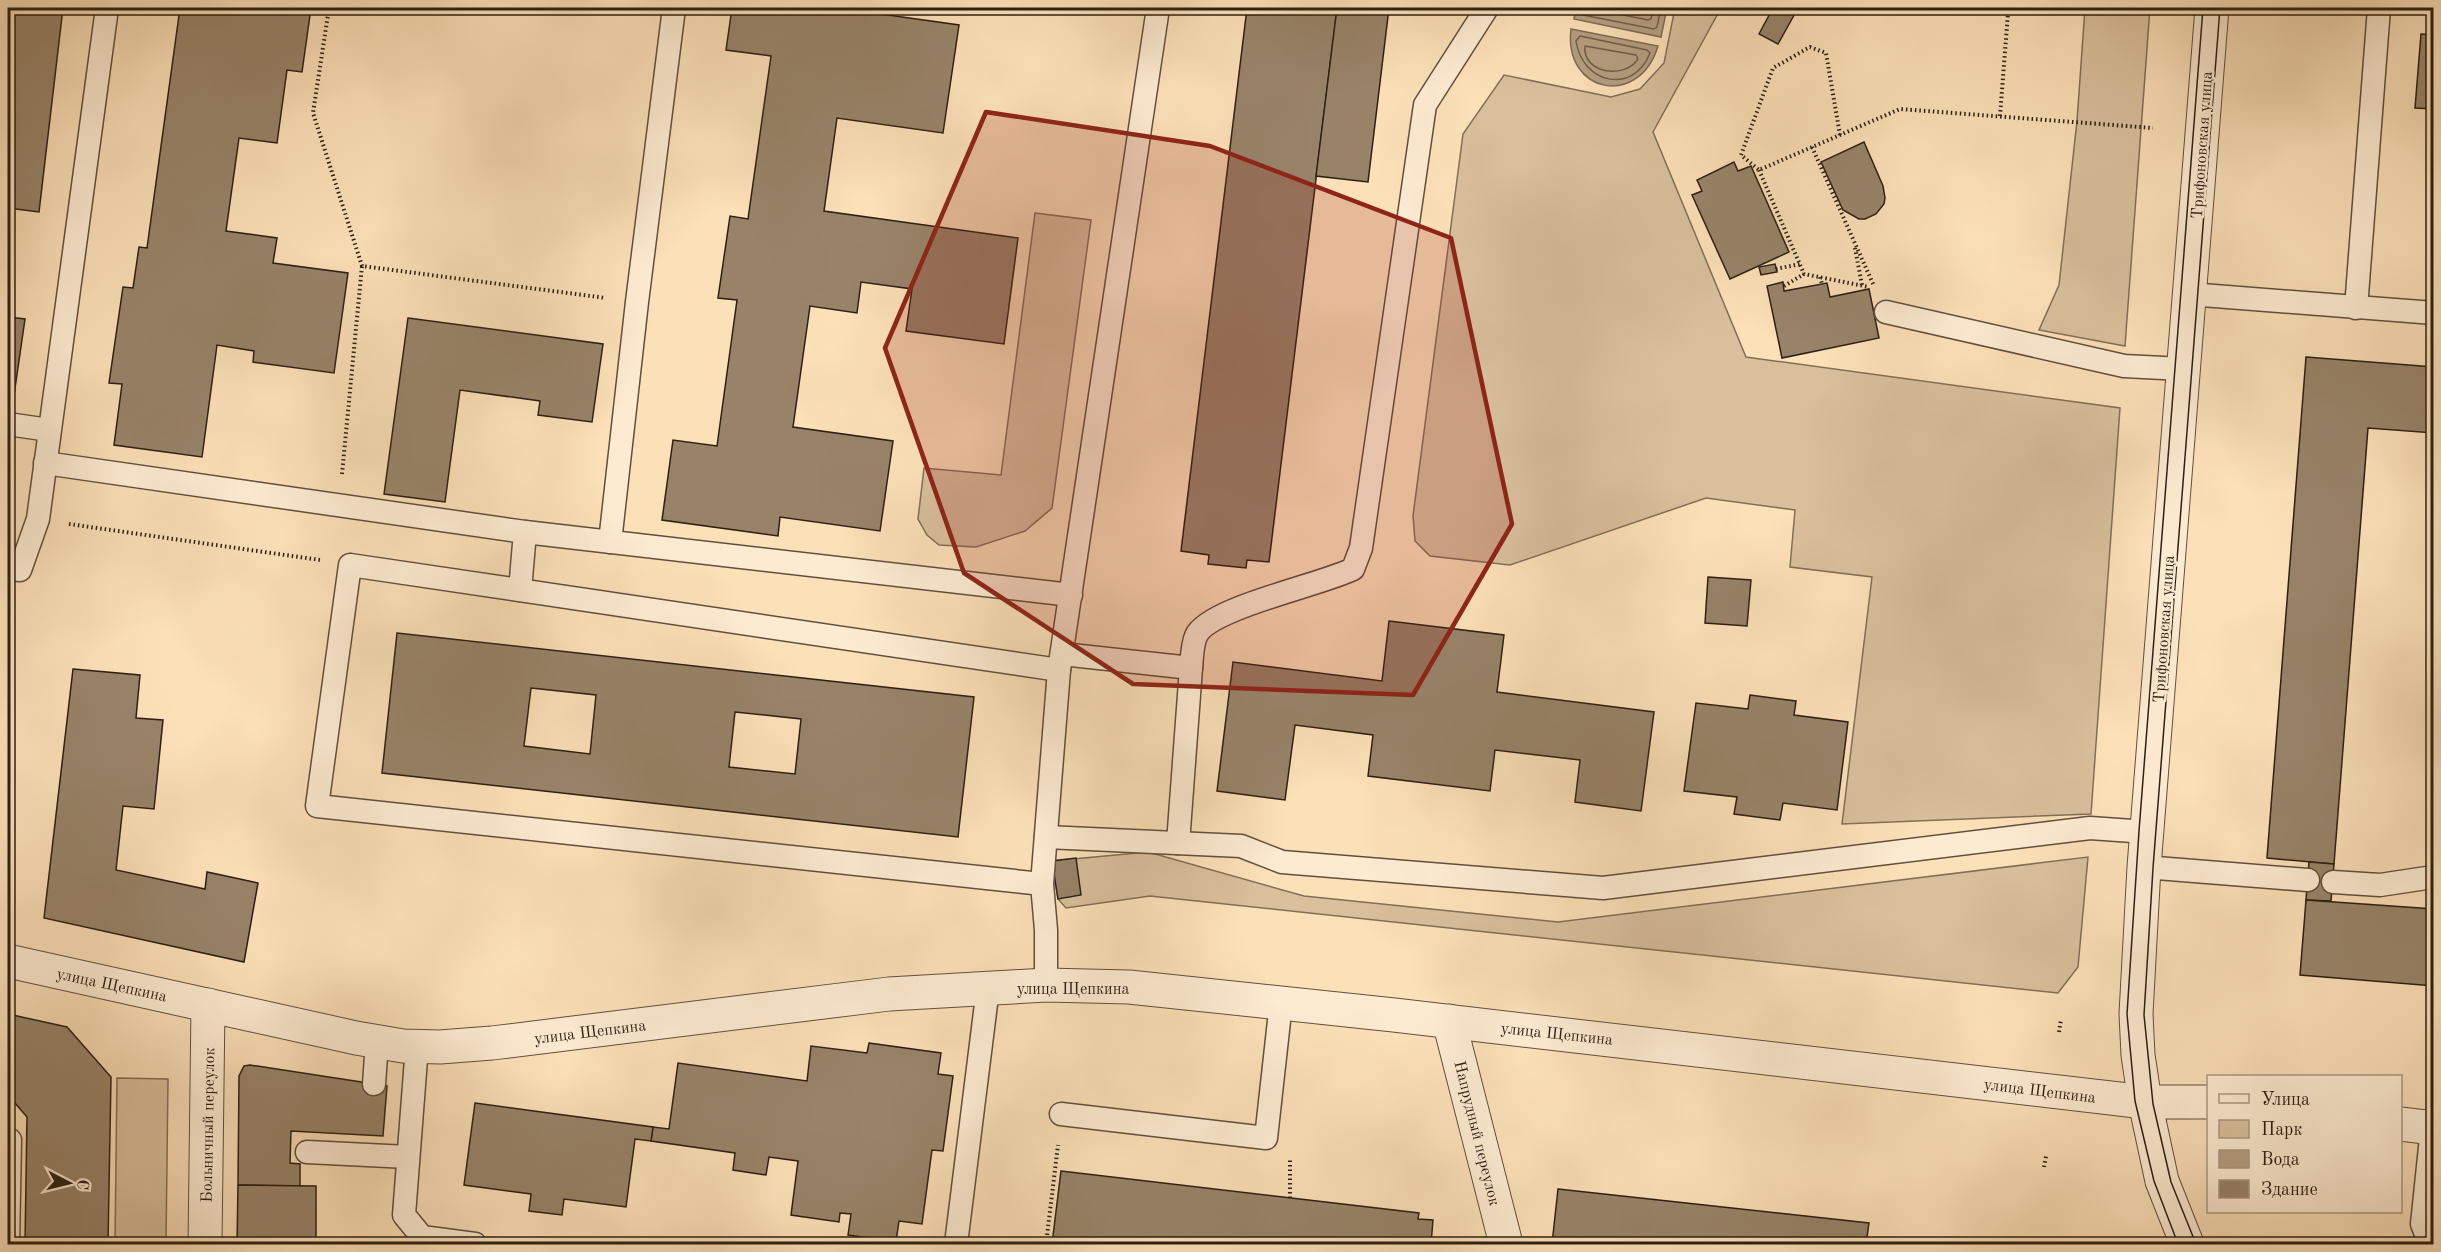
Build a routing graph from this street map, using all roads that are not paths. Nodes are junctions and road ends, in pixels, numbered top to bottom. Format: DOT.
graph roads {
  1 [pos="107,8"];
  2 [pos="674,8"];
  3 [pos="1158,8"];
  4 [pos="1487,8"];
  5 [pos="2211,8"];
  6 [pos="2379,8"];
  7 [pos="2189,294"];
  8 [pos="2356,308"];
  9 [pos="1886,312"];
  10 [pos="2433,313"];
  11 [pos="2183,369"];
  12 [pos="8,424"];
  13 [pos="49,430"];
  14 [pos="45,463"];
  15 [pos="525,532"];
  16 [pos="610,542"];
  17 [pos="8,569"];
  18 [pos="520,590"];
  19 [pos="1071,595"];
  20 [pos="1060,662"];
  21 [pos="1191,668"];
  22 [pos="2147,832"];
  23 [pos="1046,837"];
  24 [pos="1178,843"];
  25 [pos="2144,867"];
  26 [pos="2433,870"];
  27 [pos="2433,877"];
  28 [pos="2308,880"];
  29 [pos="2333,882"];
  30 [pos="1042,885"];
  31 [pos="8,961"];
  32 [pos="1046,986"];
  33 [pos="988,988"];
  34 [pos="1281,1003"];
  35 [pos="208,1005"];
  36 [pos="1449,1021"];
  37 [pos="377,1042"];
  38 [pos="417,1046"];
  39 [pos="374,1084"];
  40 [pos="2145,1102"];
  41 [pos="2207,1102"];
  42 [pos="1061,1114"];
  43 [pos="2422,1127"];
  44 [pos="8,1140"];
  45 [pos="307,1152"];
  46 [pos="408,1157"];
  47 [pos="8,1245"];
  48 [pos="205,1245"];
  49 [pos="475,1245"];
  50 [pos="956,1245"];
  51 [pos="1506,1245"];
  52 [pos="2187,1245"];
  53 [pos="2430,1245"];
  1 -- 13 [label="lane"];
  2 -- 16 [label="lane"];
  3 -- 19 [label="lane"];
  4 -- 21 [label="lane"];
  5 -- 7 [label="street, Трифоновская улица"];
  6 -- 8 [label="lane"];
  7 -- 8 [label="lane"];
  7 -- 11 [label="street, Трифоновская улица"];
  8 -- 10 [label="lane"];
  9 -- 11 [label="lane"];
  11 -- 22 [label="street, Трифоновская улица"];
  12 -- 13 [label="lane"];
  13 -- 14 [label="lane"];
  14 -- 15 [label="lane"];
  14 -- 17 [label="lane"];
  15 -- 16 [label="lane"];
  15 -- 18 [label="lane"];
  16 -- 19 [label="lane"];
  18 -- 20 [label="lane"];
  18 -- 30 [label="lane"];
  19 -- 20 [label="lane"];
  20 -- 21 [label="lane"];
  20 -- 23 [label="lane"];
  21 -- 24 [label="lane"];
  22 -- 24 [label="lane"];
  22 -- 25 [label="street, Трифоновская улица"];
  23 -- 24 [label="lane"];
  23 -- 30 [label="lane"];
  25 -- 28 [label="lane"];
  25 -- 40 [label="street, Трифоновская улица"];
  26 -- 27 [label="lane"];
  27 -- 29 [label="lane"];
  30 -- 32 [label="lane"];
  31 -- 35 [label="street, улица Щепкина"];
  32 -- 33 [label="street, улица Щепкина"];
  32 -- 34 [label="street, улица Щепкина"];
  33 -- 38 [label="street, улица Щепкина"];
  33 -- 50 [label="lane"];
  34 -- 36 [label="street, улица Щепкина"];
  34 -- 42 [label="lane"];
  35 -- 37 [label="street, улица Щепкина"];
  35 -- 48 [label="street, Больничный переулок"];
  36 -- 40 [label="street, улица Щепкина"];
  36 -- 51 [label="street, Напрудный переулок"];
  37 -- 38 [label="street, улица Щепкина"];
  37 -- 39 [label="lane"];
  38 -- 46 [label="lane"];
  40 -- 41 [label="street, улица Щепкина"];
  40 -- 52 [label="street, Трифоновская улица"];
  43 -- 53 [label="lane"];
  44 -- 47 [label="lane"];
  45 -- 46 [label="lane"];
  46 -- 49 [label="lane"];
}
